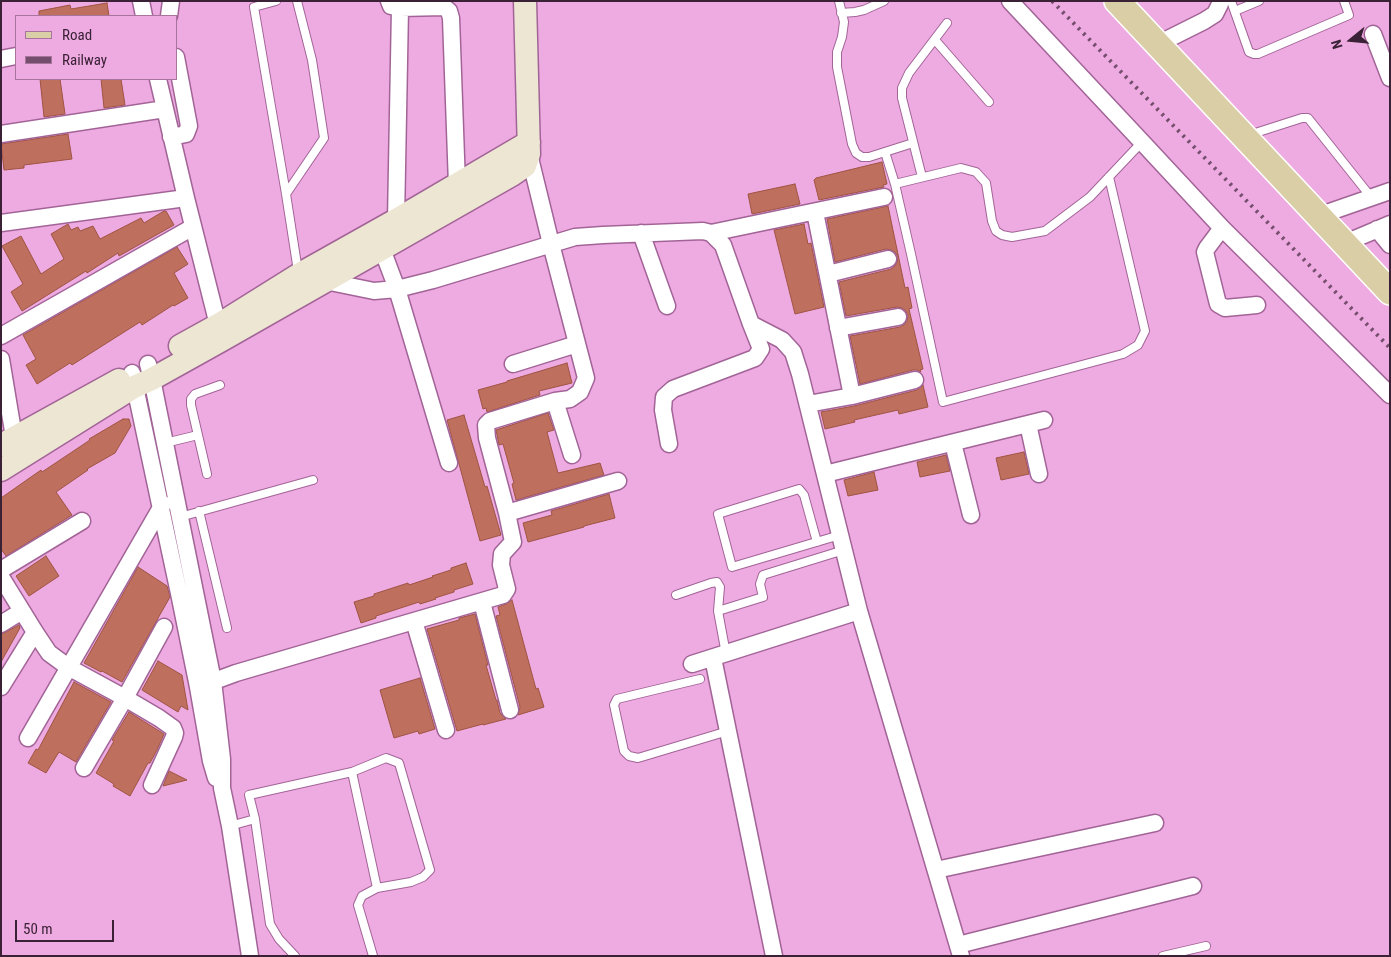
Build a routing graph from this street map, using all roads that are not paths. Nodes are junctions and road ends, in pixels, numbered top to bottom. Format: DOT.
graph roads {
  1 [pos="141,1"];
  2 [pos="171,1"];
  3 [pos="276,1"];
  4 [pos="297,1"];
  5 [pos="525,1"];
  6 [pos="839,1"];
  7 [pos="884,1"];
  8 [pos="1010,1"];
  9 [pos="1117,1"];
  10 [pos="1260,1"];
  11 [pos="1344,1"];
  12 [pos="1227,4"];
  13 [pos="394,5"];
  14 [pos="841,13"];
  15 [pos="144,15"];
  16 [pos="169,15"];
  17 [pos="947,22"];
  18 [pos="1373,34"];
  19 [pos="935,40"];
  20 [pos="1158,44"];
  21 [pos="15,56"];
  22 [pos="1,58"];
  23 [pos="178,68"];
  24 [pos="1390,78"];
  25 [pos="158,80"];
  26 [pos="989,102"];
  27 [pos="165,109"];
  28 [pos="1,134"];
  29 [pos="1244,136"];
  30 [pos="171,137"];
  31 [pos="1142,142"];
  32 [pos="913,143"];
  33 [pos="529,148"];
  34 [pos="885,152"];
  35 [pos="922,177"];
  36 [pos="1109,177"];
  37 [pos="895,184"];
  38 [pos="458,185"];
  39 [pos="1390,191"];
  40 [pos="286,194"];
  41 [pos="884,197"];
  42 [pos="1371,197"];
  43 [pos="186,198"];
  44 [pos="816,212"];
  45 [pos="1318,216"];
  46 [pos="396,220"];
  47 [pos="1,223"];
  48 [pos="193,226"];
  49 [pos="1383,226"];
  50 [pos="1222,228"];
  51 [pos="641,233"];
  52 [pos="711,233"];
  53 [pos="1344,243"];
  54 [pos="551,244"];
  55 [pos="1390,245"];
  56 [pos="382,249"];
  57 [pos="888,258"];
  58 [pos="828,274"];
  59 [pos="298,275"];
  60 [pos="325,281"];
  61 [pos="397,289"];
  62 [pos="1390,292"];
  63 [pos="1257,305"];
  64 [pos="667,306"];
  65 [pos="898,316"];
  66 [pos="751,324"];
  67 [pos="838,328"];
  68 [pos="220,332"];
  69 [pos="1,336"];
  70 [pos="577,344"];
  71 [pos="1,359"];
  72 [pos="513,364"];
  73 [pos="142,376"];
  74 [pos="915,380"];
  75 [pos="220,385"];
  76 [pos="1390,395"];
  77 [pos="852,396"];
  78 [pos="555,401"];
  79 [pos="808,404"];
  80 [pos="1044,420"];
  81 [pos="1028,424"];
  82 [pos="198,435"];
  83 [pos="7,441"];
  84 [pos="165,443"];
  85 [pos="953,443"];
  86 [pos="669,444"];
  87 [pos="572,455"];
  88 [pos="449,463"];
  89 [pos="1,470"];
  90 [pos="207,474"];
  91 [pos="825,474"];
  92 [pos="1039,474"];
  93 [pos="313,480"];
  94 [pos="618,481"];
  95 [pos="174,488"];
  96 [pos="160,508"];
  97 [pos="199,511"];
  98 [pos="507,513"];
  99 [pos="971,515"];
  100 [pos="180,517"];
  101 [pos="82,521"];
  102 [pos="817,542"];
  103 [pos="842,542"];
  104 [pos="1,570"];
  105 [pos="1,577"];
  106 [pos="676,595"];
  107 [pos="482,602"];
  108 [pos="22,611"];
  109 [pos="718,611"];
  110 [pos="859,611"];
  111 [pos="414,621"];
  112 [pos="1,624"];
  113 [pos="164,627"];
  114 [pos="227,628"];
  115 [pos="35,632"];
  116 [pos="719,656"];
  117 [pos="68,667"];
  118 [pos="696,672"];
  119 [pos="205,684"];
  120 [pos="1,687"];
  121 [pos="125,698"];
  122 [pos="510,710"];
  123 [pos="446,730"];
  124 [pos="728,730"];
  125 [pos="28,738"];
  126 [pos="84,768"];
  127 [pos="352,772"];
  128 [pos="152,785"];
  129 [pos="255,819"];
  130 [pos="1155,823"];
  131 [pos="230,826"];
  132 [pos="936,870"];
  133 [pos="1193,886"];
  134 [pos="377,888"];
  135 [pos="1206,946"];
  136 [pos="959,950"];
  137 [pos="250,956"];
  138 [pos="295,956"];
  139 [pos="373,956"];
  140 [pos="774,956"];
  141 [pos="1163,956"];
  1 -- 15 [label="street"];
  2 -- 16 [label="street"];
  3 -- 40 [label="lane"];
  4 -- 40 [label="lane"];
  5 -- 33 [label="street"];
  6 -- 14 [label="lane"];
  7 -- 14 [label="lane"];
  8 -- 31 [label="street"];
  9 -- 20 [label="main road"];
  10 -- 12 [label="lane"];
  11 -- 12 [label="lane"];
  12 -- 20 [label="street"];
  13 -- 38 [label="street"];
  13 -- 46 [label="street"];
  14 -- 34 [label="lane"];
  17 -- 19 [label="lane"];
  18 -- 24 [label="street"];
  19 -- 26 [label="lane"];
  19 -- 32 [label="lane"];
  20 -- 29 [label="main road"];
  21 -- 22 [label="street"];
  23 -- 30 [label="street"];
  25 -- 27 [label="street"];
  27 -- 28 [label="street"];
  27 -- 30 [label="street"];
  29 -- 42 [label="lane"];
  29 -- 45 [label="main road"];
  30 -- 43 [label="street"];
  31 -- 36 [label="lane"];
  31 -- 50 [label="street"];
  32 -- 34 [label="lane"];
  32 -- 35 [label="lane"];
  33 -- 38 [label="street"];
  33 -- 54 [label="street"];
  33 -- 56 [label="street"];
  34 -- 37 [label="lane"];
  35 -- 36 [label="lane"];
  35 -- 37 [label="lane"];
  36 -- 37 [label="lane"];
  38 -- 46 [label="street"];
  39 -- 42 [label="street"];
  40 -- 59 [label="lane"];
  41 -- 44 [label="street"];
  42 -- 45 [label="street"];
  43 -- 47 [label="street"];
  43 -- 48 [label="street"];
  44 -- 52 [label="street"];
  44 -- 58 [label="street"];
  45 -- 53 [label="main road"];
  46 -- 59 [label="street"];
  48 -- 68 [label="street"];
  48 -- 69 [label="street"];
  49 -- 53 [label="street"];
  49 -- 55 [label="street"];
  50 -- 63 [label="street"];
  50 -- 76 [label="street"];
  51 -- 52 [label="street"];
  51 -- 54 [label="street"];
  51 -- 64 [label="street"];
  52 -- 66 [label="street"];
  53 -- 62 [label="main road"];
  54 -- 61 [label="street"];
  54 -- 70 [label="street"];
  56 -- 60 [label="street"];
  56 -- 61 [label="street"];
  57 -- 58 [label="street"];
  58 -- 67 [label="street"];
  59 -- 68 [label="street"];
  60 -- 61 [label="street"];
  60 -- 68 [label="street"];
  61 -- 88 [label="street"];
  65 -- 67 [label="street"];
  66 -- 79 [label="street"];
  66 -- 86 [label="street"];
  67 -- 77 [label="street"];
  68 -- 73 [label="street"];
  70 -- 72 [label="street"];
  70 -- 78 [label="street"];
  71 -- 83 [label="street"];
  73 -- 83 [label="street"];
  73 -- 84 [label="street"];
  73 -- 89 [label="street"];
  73 -- 96 [label="street"];
  74 -- 77 [label="street"];
  75 -- 82 [label="lane"];
  77 -- 79 [label="street"];
  78 -- 87 [label="street"];
  78 -- 98 [label="street"];
  79 -- 91 [label="street"];
  80 -- 81 [label="street"];
  81 -- 85 [label="street"];
  81 -- 92 [label="street"];
  82 -- 84 [label="lane"];
  82 -- 90 [label="lane"];
  84 -- 95 [label="street"];
  85 -- 91 [label="street"];
  85 -- 99 [label="street"];
  91 -- 103 [label="street"];
  93 -- 97 [label="lane"];
  94 -- 98 [label="street"];
  95 -- 96 [label="street"];
  95 -- 100 [label="street"];
  96 -- 117 [label="street"];
  96 -- 119 [label="street"];
  97 -- 100 [label="lane"];
  97 -- 114 [label="lane"];
  98 -- 107 [label="street"];
  100 -- 119 [label="street"];
  101 -- 104 [label="street"];
  102 -- 102 [label="lane"];
  102 -- 103 [label="lane"];
  103 -- 109 [label="lane"];
  103 -- 110 [label="street"];
  105 -- 108 [label="street"];
  106 -- 109 [label="lane"];
  107 -- 111 [label="street"];
  107 -- 122 [label="street"];
  108 -- 112 [label="street"];
  108 -- 115 [label="street"];
  109 -- 116 [label="lane"];
  110 -- 116 [label="street"];
  110 -- 132 [label="street"];
  111 -- 119 [label="street"];
  111 -- 123 [label="street"];
  113 -- 121 [label="street"];
  115 -- 117 [label="street"];
  115 -- 120 [label="street"];
  116 -- 118 [label="street"];
  116 -- 124 [label="street"];
  117 -- 121 [label="street"];
  117 -- 125 [label="street"];
  118 -- 124 [label="lane"];
  119 -- 131 [label="street"];
  121 -- 126 [label="street"];
  121 -- 128 [label="street"];
  124 -- 140 [label="street"];
  127 -- 129 [label="lane"];
  127 -- 134 [label="lane"];
  127 -- 134 [label="lane"];
  129 -- 131 [label="lane"];
  129 -- 138 [label="lane"];
  130 -- 132 [label="street"];
  131 -- 137 [label="street"];
  132 -- 136 [label="street"];
  133 -- 136 [label="street"];
  134 -- 139 [label="lane"];
  135 -- 141 [label="lane"];
}
